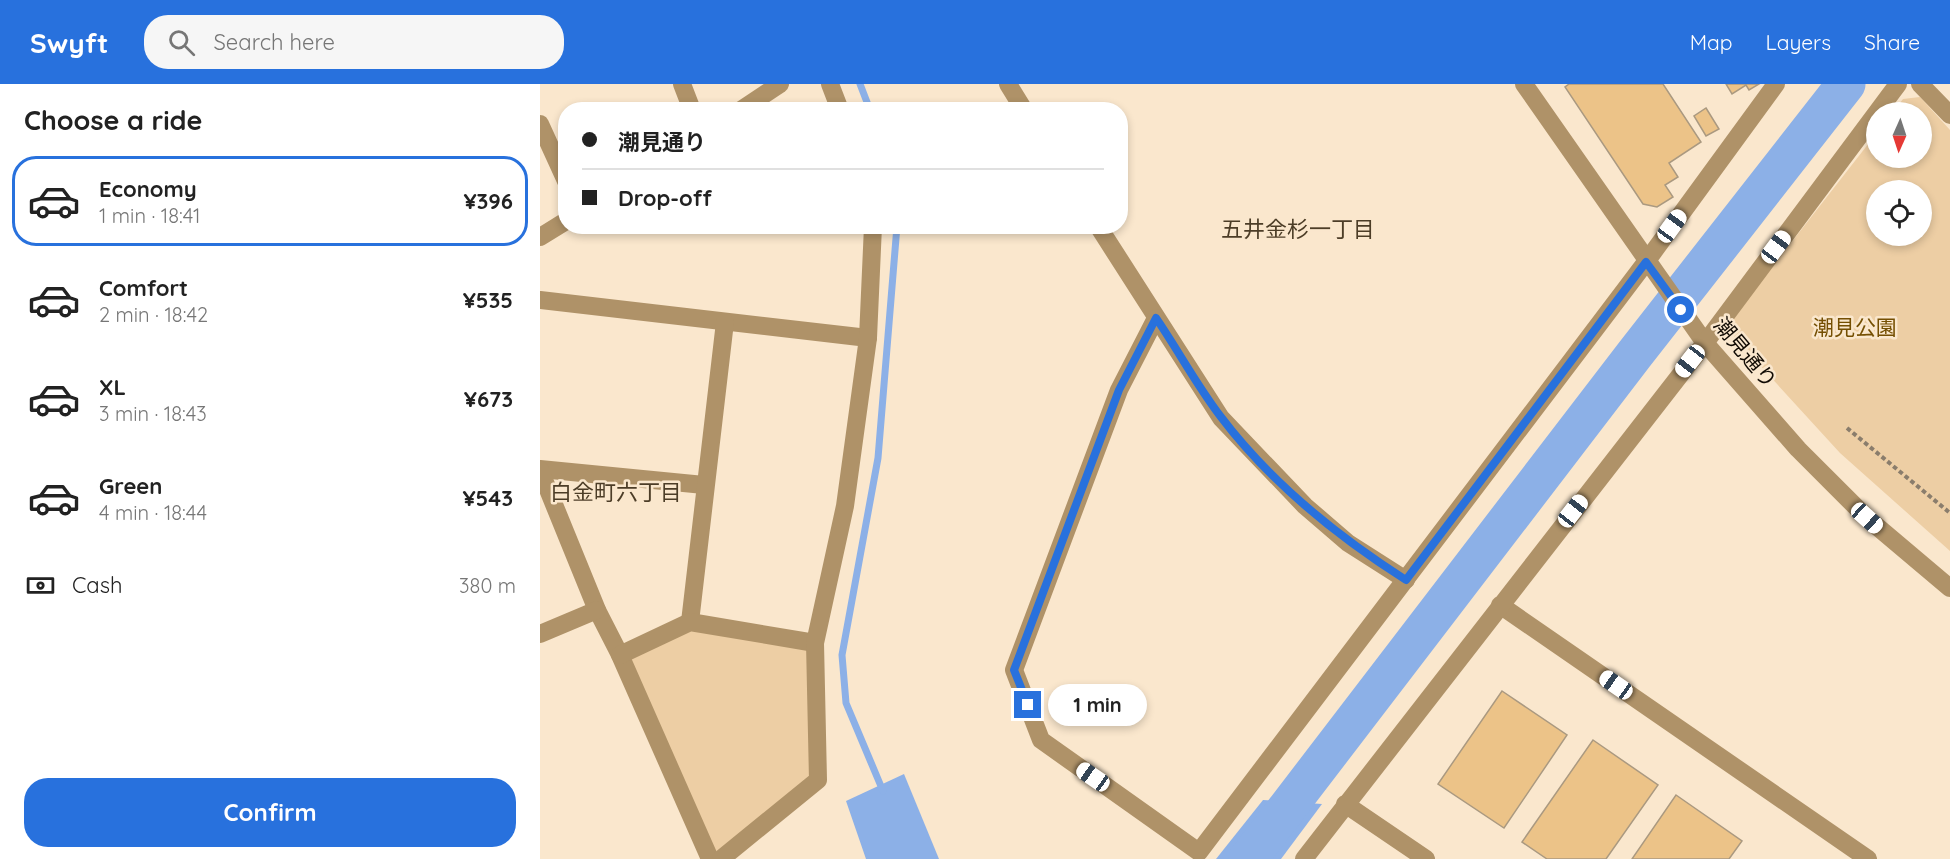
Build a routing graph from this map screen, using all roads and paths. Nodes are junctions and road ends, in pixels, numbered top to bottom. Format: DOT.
graph roads {
  1 [pos="682,84"];
  2 [pos="780,84"];
  3 [pos="830,84"];
  4 [pos="1008,84"];
  5 [pos="1524,84"];
  6 [pos="1776,84"];
  7 [pos="1898,84"];
  8 [pos="1920,84"];
  9 [pos="689,102"];
  10 [pos="753,102"];
  11 [pos="837,102"];
  12 [pos="1019,102"];
  13 [pos="1950,115"];
  14 [pos="540,124"];
  15 [pos="558,163"];
  16 [pos="558,226"];
  17 [pos="873,234"];
  18 [pos="1103,234"];
  19 [pos="540,237"];
  20 [pos="1646,262"];
  21 [pos="540,300"];
  22 [pos="1156,318"];
  23 [pos="725,322"];
  24 [pos="868,338"];
  25 [pos="1705,343"];
  26 [pos="1847,428"];
  27 [pos="540,470"];
  28 [pos="704,485"];
  29 [pos="1950,513"];
  30 [pos="1406,580"];
  31 [pos="1950,588"];
  32 [pos="1500,605"];
  33 [pos="597,610"];
  34 [pos="690,622"];
  35 [pos="540,634"];
  36 [pos="815,643"];
  37 [pos="620,655"];
  38 [pos="1345,804"];
  39 [pos="710,859"];
  40 [pos="721,859"];
  41 [pos="1304,859"];
  42 [pos="1426,859"];
  43 [pos="1868,859"];
  1 -- 9 [label="street"];
  2 -- 10 [label="street"];
  3 -- 11 [label="street"];
  4 -- 12 [label="street"];
  5 -- 20 [label="street, 潮見通り"];
  6 -- 20 [label="street"];
  7 -- 25 [label="street"];
  8 -- 13 [label="street"];
  14 -- 15 [label="street"];
  16 -- 19 [label="street"];
  17 -- 24 [label="street"];
  18 -- 22 [label="street"];
  20 -- 25 [label="street, 潮見通り"];
  20 -- 30 [label="street"];
  21 -- 23 [label="street"];
  22 -- 30 [label="street"];
  22 -- 30 [label="street"];
  23 -- 24 [label="street"];
  23 -- 28 [label="street"];
  24 -- 36 [label="street"];
  25 -- 31 [label="street, 潮見通り"];
  25 -- 32 [label="street"];
  26 -- 29 [label="path"];
  27 -- 28 [label="street"];
  27 -- 33 [label="street"];
  28 -- 34 [label="street"];
  32 -- 38 [label="street"];
  32 -- 43 [label="street"];
  33 -- 35 [label="street"];
  33 -- 37 [label="street"];
  34 -- 36 [label="street"];
  34 -- 37 [label="street"];
  36 -- 40 [label="street"];
  37 -- 39 [label="street"];
  38 -- 41 [label="street"];
  38 -- 42 [label="street"];
}
